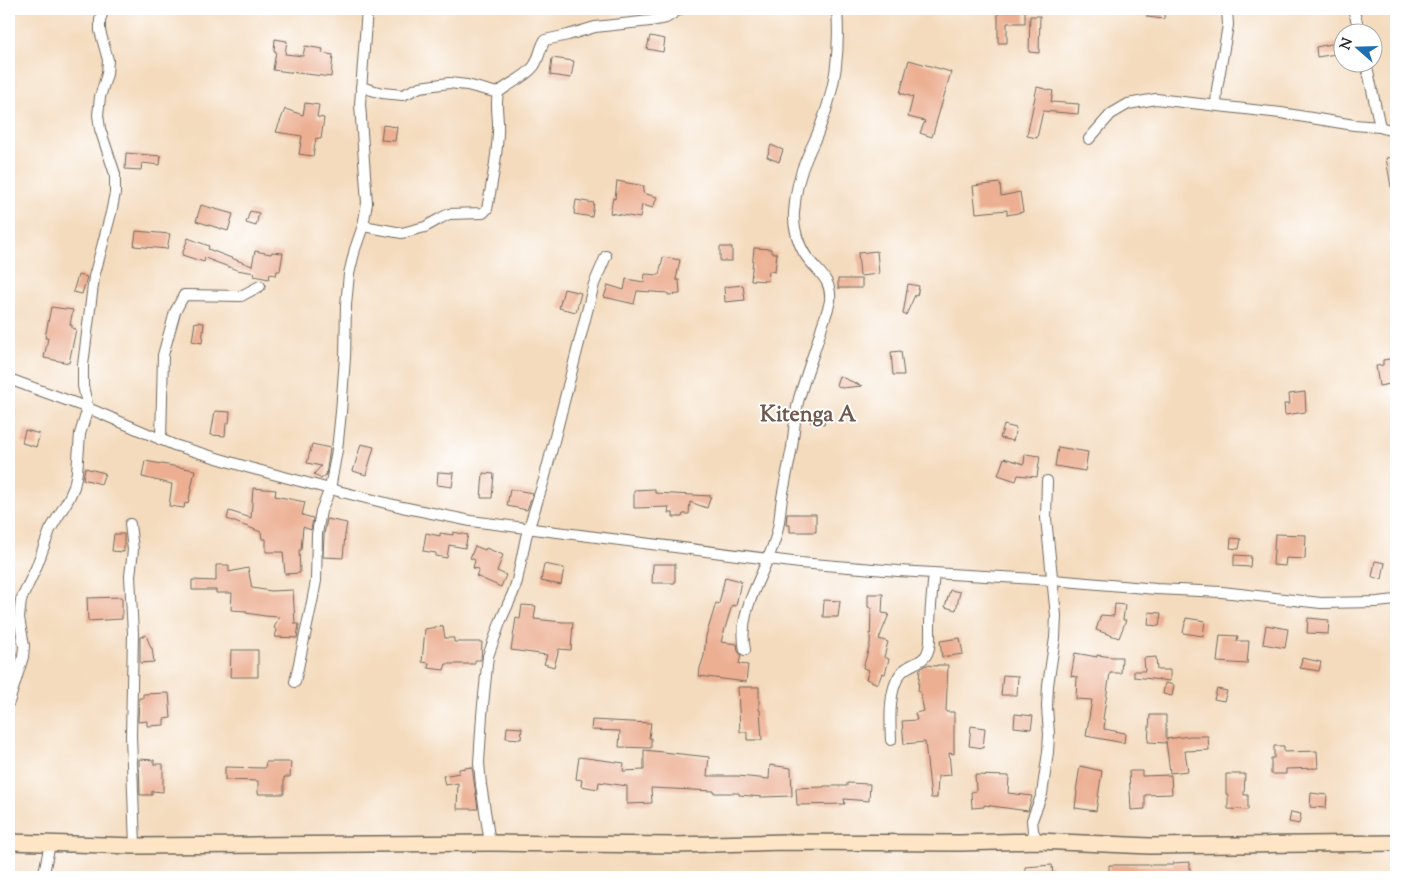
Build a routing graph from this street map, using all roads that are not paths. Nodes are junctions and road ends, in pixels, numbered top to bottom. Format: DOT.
graph roads {
  1 [pos="104,9"];
  2 [pos="367,9"];
  3 [pos="680,9"];
  4 [pos="837,9"];
  5 [pos="1227,9"];
  6 [pos="1353,9"];
  7 [pos="1357,22"];
  8 [pos="1368,72"];
  9 [pos="361,87"];
  10 [pos="498,93"];
  11 [pos="1216,105"];
  12 [pos="1380,127"];
  13 [pos="1396,132"];
  14 [pos="1088,139"];
  15 [pos="363,226"];
  16 [pos="606,256"];
  17 [pos="260,286"];
  18 [pos="9,379"];
  19 [pos="88,408"];
  20 [pos="162,440"];
  21 [pos="1047,481"];
  22 [pos="330,489"];
  23 [pos="130,524"];
  24 [pos="529,528"];
  25 [pos="769,559"];
  26 [pos="934,574"];
  27 [pos="1053,580"];
  28 [pos="1396,600"];
  29 [pos="745,650"];
  30 [pos="295,682"];
  31 [pos="9,702"];
  32 [pos="891,740"];
  33 [pos="1038,841"];
  34 [pos="9,842"];
  35 [pos="490,843"];
  36 [pos="1396,843"];
  37 [pos="50,844"];
  38 [pos="134,846"];
  39 [pos="43,877"];
  1 -- 19 [label="street"];
  2 -- 9 [label="street"];
  3 -- 10 [label="street"];
  4 -- 25 [label="street"];
  5 -- 11 [label="street"];
  6 -- 7 [label="street"];
  8 -- 12 [label="street"];
  9 -- 10 [label="street"];
  9 -- 15 [label="street"];
  10 -- 15 [label="street"];
  11 -- 12 [label="street"];
  11 -- 14 [label="street"];
  12 -- 13 [label="street"];
  15 -- 22 [label="street"];
  16 -- 24 [label="street"];
  17 -- 20 [label="street"];
  18 -- 19 [label="street"];
  19 -- 20 [label="street"];
  19 -- 31 [label="street"];
  20 -- 22 [label="street"];
  21 -- 27 [label="street"];
  22 -- 24 [label="street"];
  22 -- 30 [label="street"];
  23 -- 38 [label="street"];
  24 -- 25 [label="street"];
  24 -- 35 [label="street"];
  25 -- 26 [label="street"];
  25 -- 29 [label="street"];
  26 -- 27 [label="street"];
  26 -- 32 [label="street"];
  27 -- 28 [label="street"];
  27 -- 33 [label="street"];
  33 -- 35 [label="main road"];
  33 -- 36 [label="main road"];
  34 -- 37 [label="main road"];
  35 -- 38 [label="main road"];
  37 -- 38 [label="main road"];
  37 -- 39 [label="street"];
}
